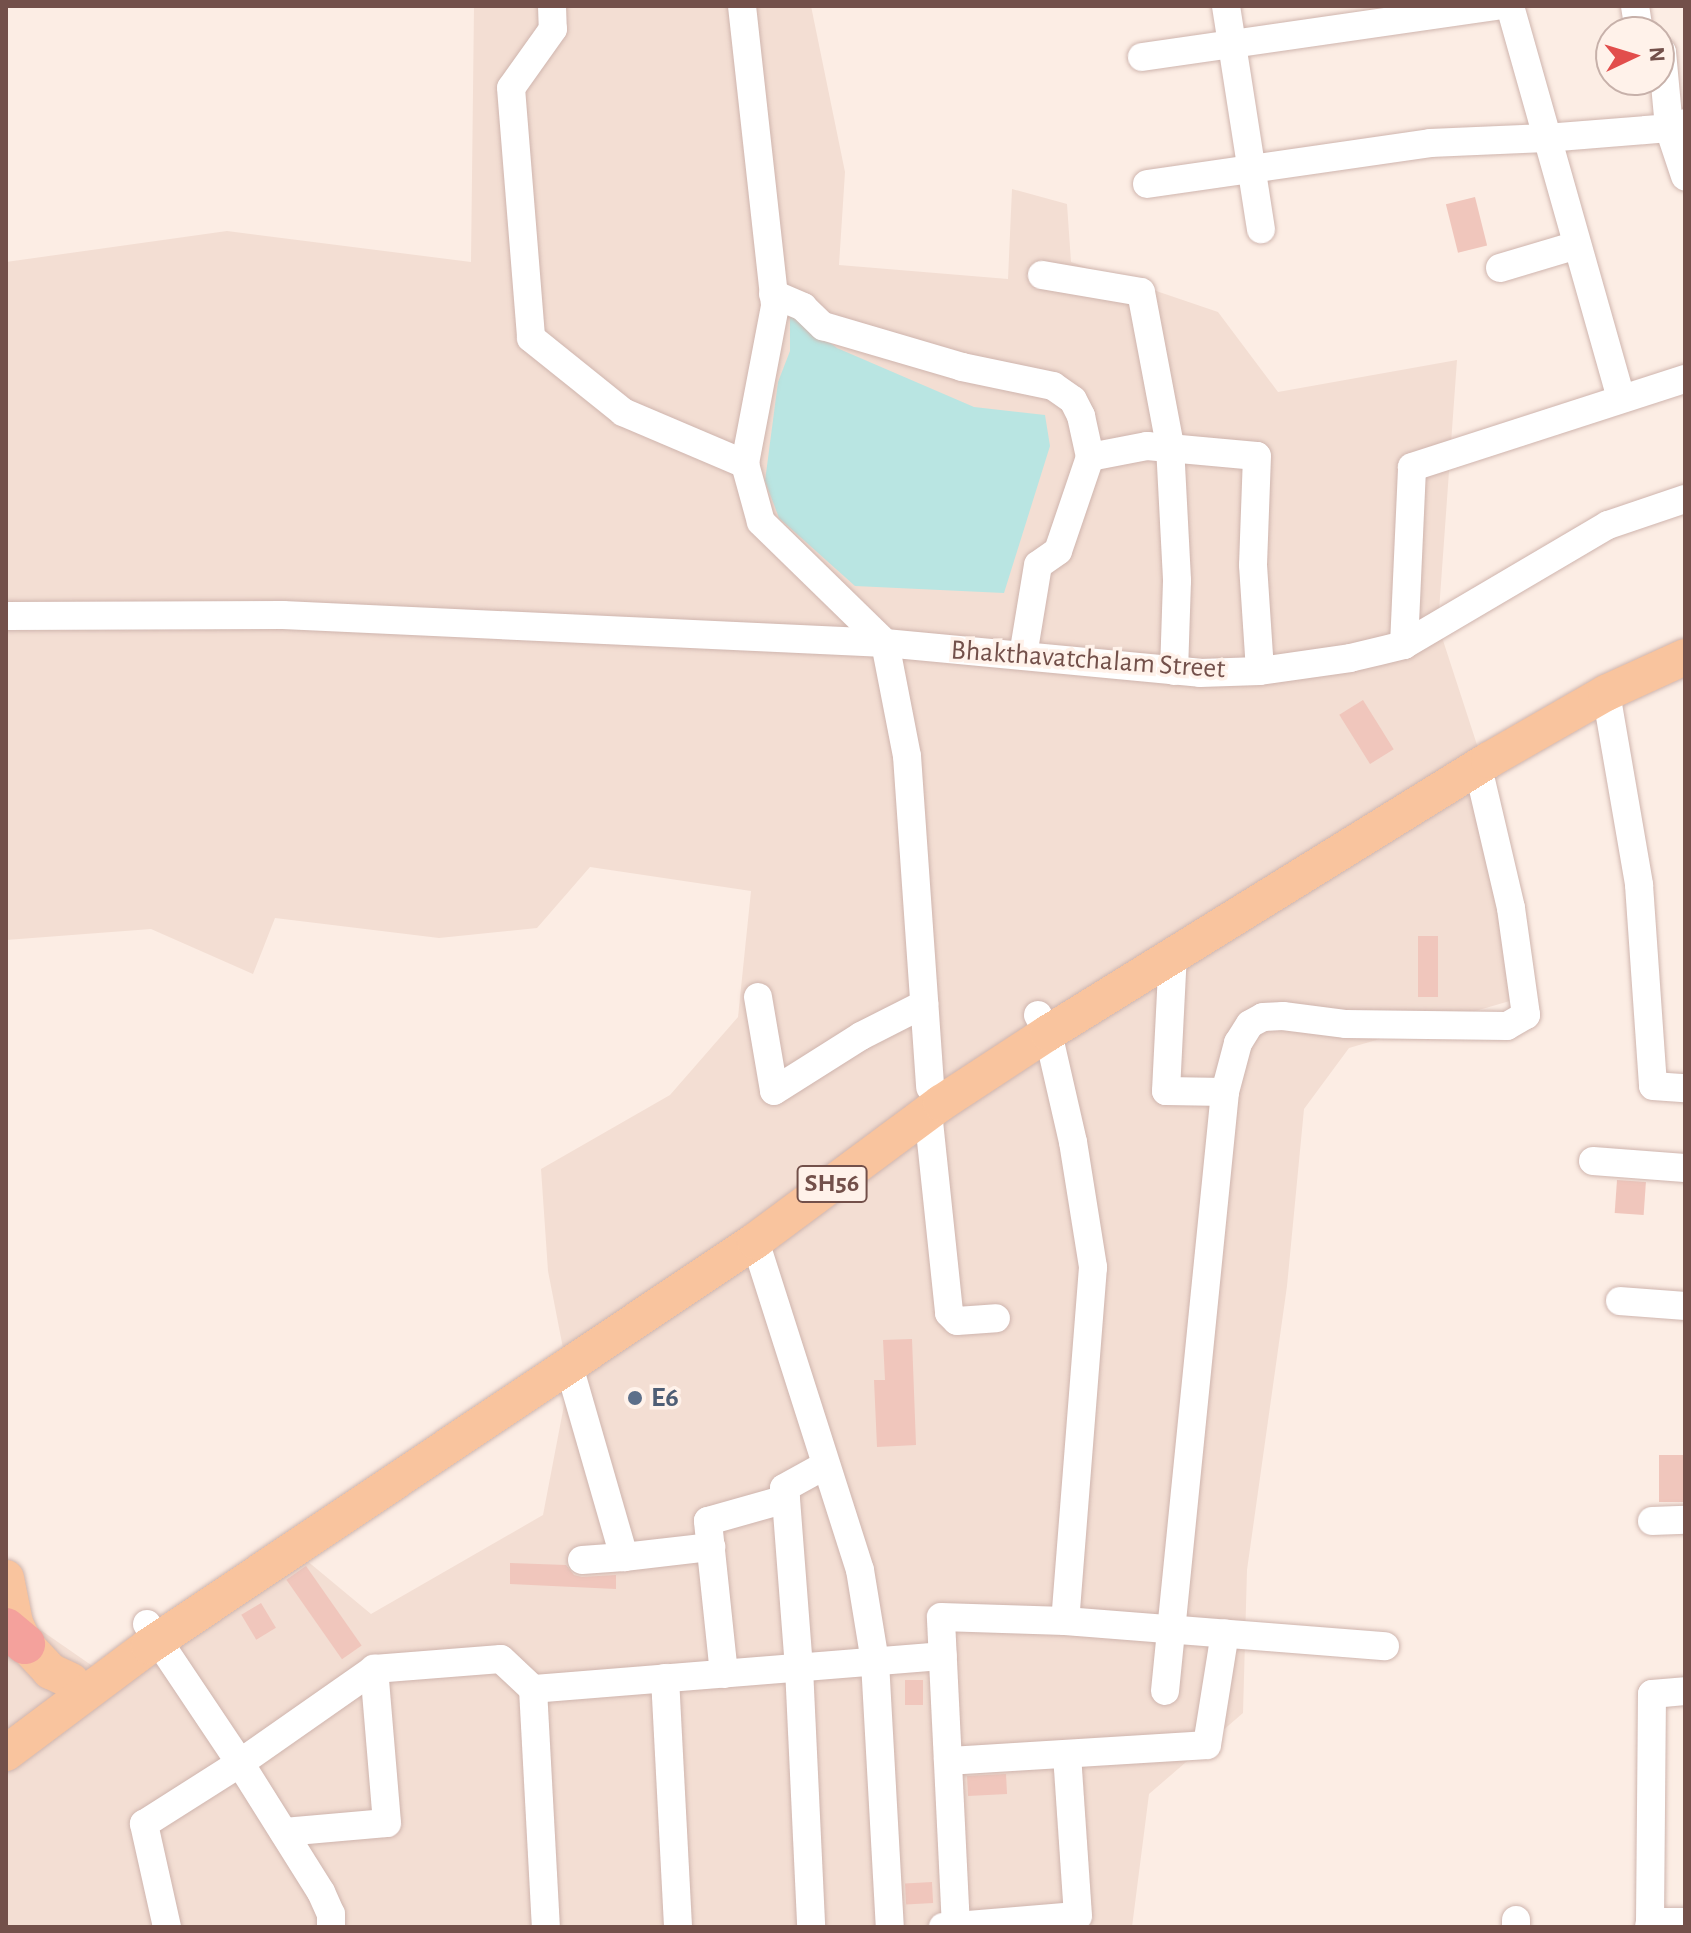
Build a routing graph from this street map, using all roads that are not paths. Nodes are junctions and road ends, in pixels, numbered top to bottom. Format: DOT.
graph roads {
  1 [pos="552,6"];
  2 [pos="742,6"];
  3 [pos="1226,6"];
  4 [pos="1496,6"];
  5 [pos="1510,6"];
  6 [pos="1389,14"];
  7 [pos="1231,44"];
  8 [pos="1142,57"];
  9 [pos="1671,96"];
  10 [pos="1677,125"];
  11 [pos="1546,138"];
  12 [pos="1251,168"];
  13 [pos="1685,176"];
  14 [pos="1147,184"];
  15 [pos="1261,229"];
  16 [pos="1577,245"];
  17 [pos="1500,268"];
  18 [pos="1042,275"];
  19 [pos="773,294"];
  20 [pos="1685,379"];
  21 [pos="1621,398"];
  22 [pos="1170,446"];
  23 [pos="1090,457"];
  24 [pos="745,464"];
  25 [pos="1685,499"];
  26 [pos="6,616"];
  27 [pos="1685,636"];
  28 [pos="885,643"];
  29 [pos="1404,645"];
  30 [pos="1023,656"];
  31 [pos="1685,657"];
  32 [pos="1174,671"];
  33 [pos="1260,671"];
  34 [pos="1606,693"];
  35 [pos="1478,767"];
  36 [pos="1173,955"];
  37 [pos="758,997"];
  38 [pos="924,1004"];
  39 [pos="1043,1024"];
  40 [pos="1685,1088"];
  41 [pos="1225,1092"];
  42 [pos="929,1100"];
  43 [pos="1593,1161"];
  44 [pos="1685,1168"];
  45 [pos="755,1241"];
  46 [pos="1620,1301"];
  47 [pos="1685,1306"];
  48 [pos="996,1318"];
  49 [pos="569,1366"];
  50 [pos="824,1466"];
  51 [pos="786,1499"];
  52 [pos="1685,1520"];
  53 [pos="1652,1521"];
  54 [pos="711,1547"];
  55 [pos="624,1557"];
  56 [pos="582,1560"];
  57 [pos="6,1578"];
  58 [pos="1065,1621"];
  59 [pos="1171,1628"];
  60 [pos="152,1632"];
  61 [pos="1225,1633"];
  62 [pos="15,1636"];
  63 [pos="1385,1646"];
  64 [pos="943,1656"];
  65 [pos="875,1662"];
  66 [pos="799,1668"];
  67 [pos="374,1669"];
  68 [pos="724,1674"];
  69 [pos="665,1678"];
  70 [pos="71,1681"];
  71 [pos="533,1689"];
  72 [pos="1165,1691"];
  73 [pos="1685,1691"];
  74 [pos="6,1725"];
  75 [pos="6,1753"];
  76 [pos="1067,1754"];
  77 [pos="948,1761"];
  78 [pos="240,1763"];
  79 [pos="284,1832"];
  80 [pos="1685,1922"];
  81 [pos="1650,1925"];
  82 [pos="167,1927"];
  83 [pos="331,1927"];
  84 [pos="546,1927"];
  85 [pos="678,1927"];
  86 [pos="811,1927"];
  87 [pos="890,1927"];
  88 [pos="943,1927"];
  89 [pos="956,1927"];
  1 -- 24 [label="street"];
  2 -- 19 [label="street"];
  3 -- 7 [label="street"];
  4 -- 6 [label="street"];
  5 -- 11 [label="street"];
  6 -- 7 [label="street"];
  7 -- 8 [label="street"];
  7 -- 12 [label="street"];
  9 -- 10 [label="street"];
  10 -- 11 [label="street"];
  10 -- 13 [label="street"];
  11 -- 12 [label="street"];
  11 -- 16 [label="street"];
  12 -- 14 [label="street"];
  12 -- 15 [label="street"];
  16 -- 17 [label="street"];
  16 -- 21 [label="street"];
  18 -- 22 [label="street"];
  19 -- 23 [label="street"];
  19 -- 24 [label="street"];
  20 -- 21 [label="street"];
  21 -- 29 [label="street"];
  22 -- 23 [label="street"];
  22 -- 32 [label="street"];
  22 -- 33 [label="street"];
  23 -- 30 [label="street"];
  24 -- 28 [label="street"];
  25 -- 29 [label="street, Bhakthavatchalam Street"];
  26 -- 28 [label="street, Bhakthavatchalam Street"];
  27 -- 39 [label="main road, SH56"];
  28 -- 30 [label="street, Bhakthavatchalam Street"];
  28 -- 38 [label="street"];
  29 -- 33 [label="street, Bhakthavatchalam Street"];
  30 -- 32 [label="street, Bhakthavatchalam Street"];
  31 -- 34 [label="main road, SH56"];
  32 -- 33 [label="street, Bhakthavatchalam Street"];
  34 -- 35 [label="main road, SH56"];
  34 -- 40 [label="street"];
  35 -- 36 [label="main road, SH56"];
  35 -- 41 [label="street"];
  36 -- 39 [label="main road, SH56"];
  36 -- 41 [label="street"];
  37 -- 38 [label="street"];
  38 -- 42 [label="street"];
  39 -- 42 [label="main road, SH56"];
  39 -- 58 [label="street"];
  41 -- 59 [label="street"];
  42 -- 45 [label="main road, SH56"];
  42 -- 48 [label="street"];
  42 -- 60 [label="main road, SH56"];
  43 -- 44 [label="street"];
  45 -- 49 [label="main road, SH56"];
  45 -- 50 [label="street"];
  46 -- 47 [label="street"];
  49 -- 55 [label="street"];
  49 -- 60 [label="main road, SH56"];
  50 -- 51 [label="street"];
  50 -- 65 [label="street"];
  51 -- 54 [label="street"];
  51 -- 66 [label="street"];
  52 -- 53 [label="street"];
  54 -- 55 [label="street"];
  54 -- 68 [label="street"];
  55 -- 56 [label="street"];
  57 -- 62 [label="main road"];
  58 -- 59 [label="street"];
  58 -- 64 [label="street"];
  59 -- 61 [label="street"];
  59 -- 72 [label="street"];
  60 -- 70 [label="main road, SH56"];
  60 -- 75 [label="main road, SH56"];
  60 -- 78 [label="street"];
  61 -- 63 [label="street"];
  61 -- 76 [label="street"];
  62 -- 70 [label="main road"];
  64 -- 65 [label="street"];
  64 -- 77 [label="street"];
  65 -- 66 [label="street"];
  65 -- 87 [label="street"];
  66 -- 68 [label="street"];
  66 -- 86 [label="street"];
  67 -- 71 [label="street"];
  67 -- 78 [label="street"];
  67 -- 79 [label="street"];
  68 -- 69 [label="street"];
  69 -- 71 [label="street"];
  69 -- 85 [label="street"];
  70 -- 74 [label="main road, SH56"];
  71 -- 84 [label="street"];
  73 -- 81 [label="street"];
  76 -- 77 [label="street"];
  76 -- 89 [label="street"];
  77 -- 89 [label="street"];
  78 -- 79 [label="street"];
  78 -- 82 [label="street"];
  79 -- 83 [label="street"];
  80 -- 81 [label="street"];
  88 -- 89 [label="street"];
}
